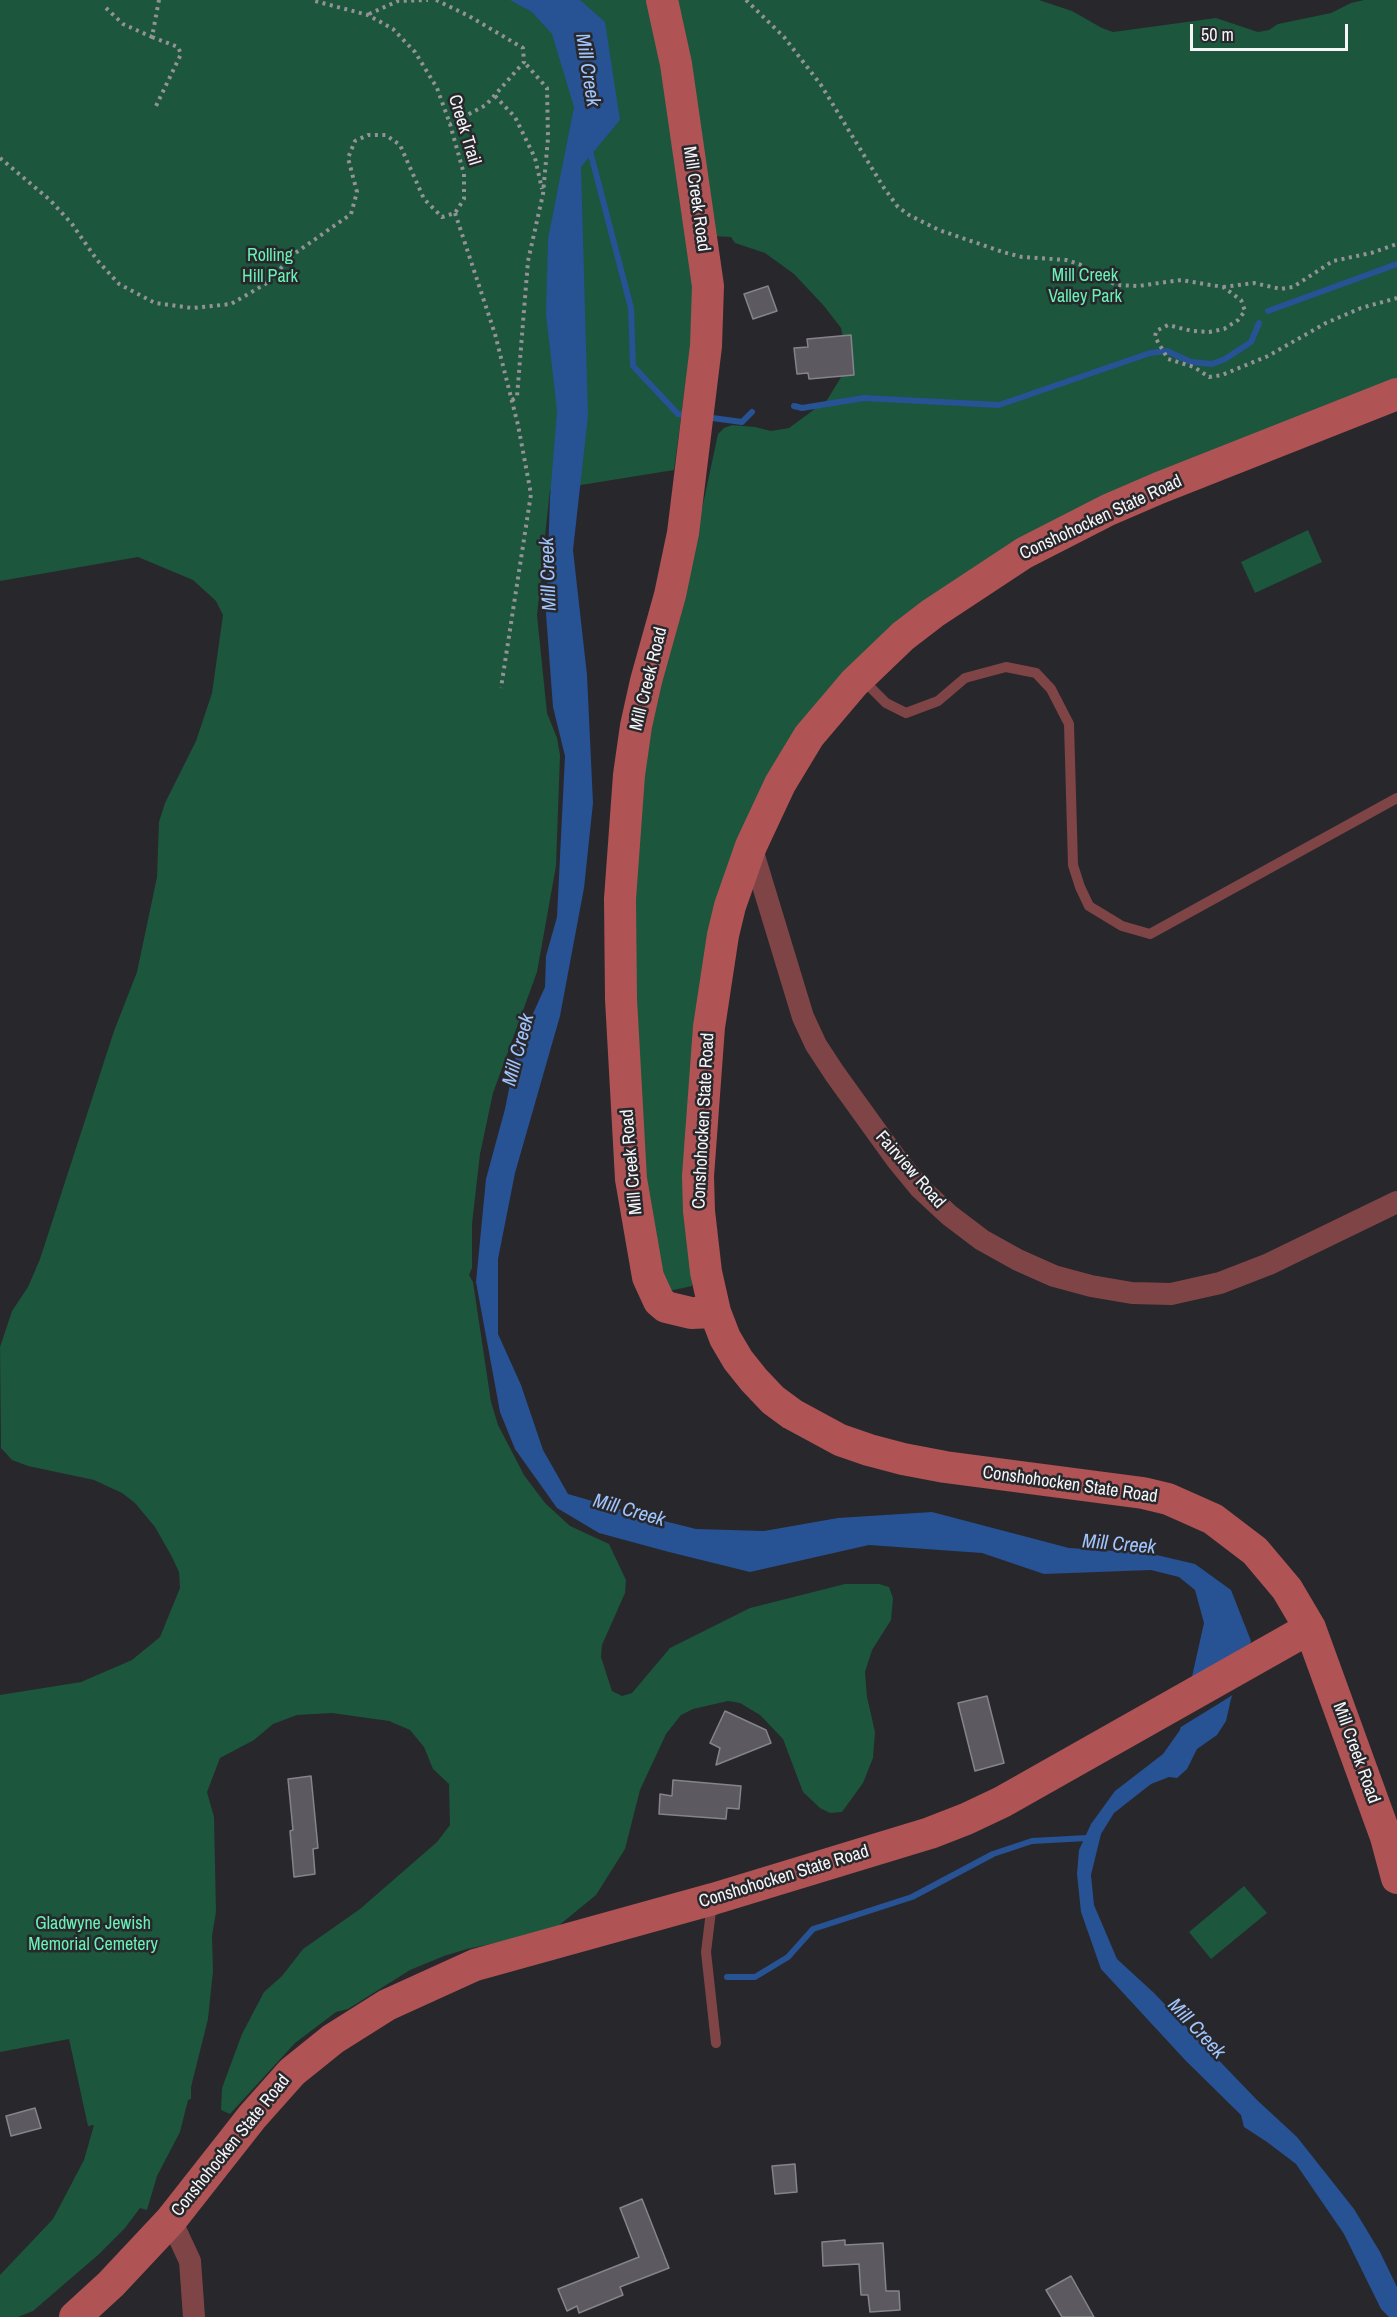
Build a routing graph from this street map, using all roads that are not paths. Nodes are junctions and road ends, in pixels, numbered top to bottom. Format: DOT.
graph roads {
  1 [pos="662,0"];
  2 [pos="1397,394"];
  3 [pos="860,677"];
  4 [pos="1397,798"];
  5 [pos="751,846"];
  6 [pos="1397,1202"];
  7 [pos="715,1312"];
  8 [pos="1310,1628"];
  9 [pos="1397,1878"];
  10 [pos="712,1899"];
  11 [pos="716,2043"];
  12 [pos="171,2220"];
  13 [pos="75,2317"];
  14 [pos="194,2317"];
  1 -- 7 [label="main road, Mill Creek Road"];
  2 -- 3 [label="main road, Conshohocken State Road"];
  3 -- 4 [label="lane"];
  3 -- 5 [label="main road, Conshohocken State Road"];
  5 -- 6 [label="street, Fairview Road"];
  5 -- 7 [label="main road, Conshohocken State Road"];
  7 -- 8 [label="main road, Conshohocken State Road"];
  8 -- 9 [label="main road, Mill Creek Road"];
  8 -- 10 [label="main road, Conshohocken State Road"];
  10 -- 11 [label="lane"];
  10 -- 12 [label="main road, Conshohocken State Road"];
  12 -- 13 [label="main road, Conshohocken State Road"];
  12 -- 14 [label="street"];
}
